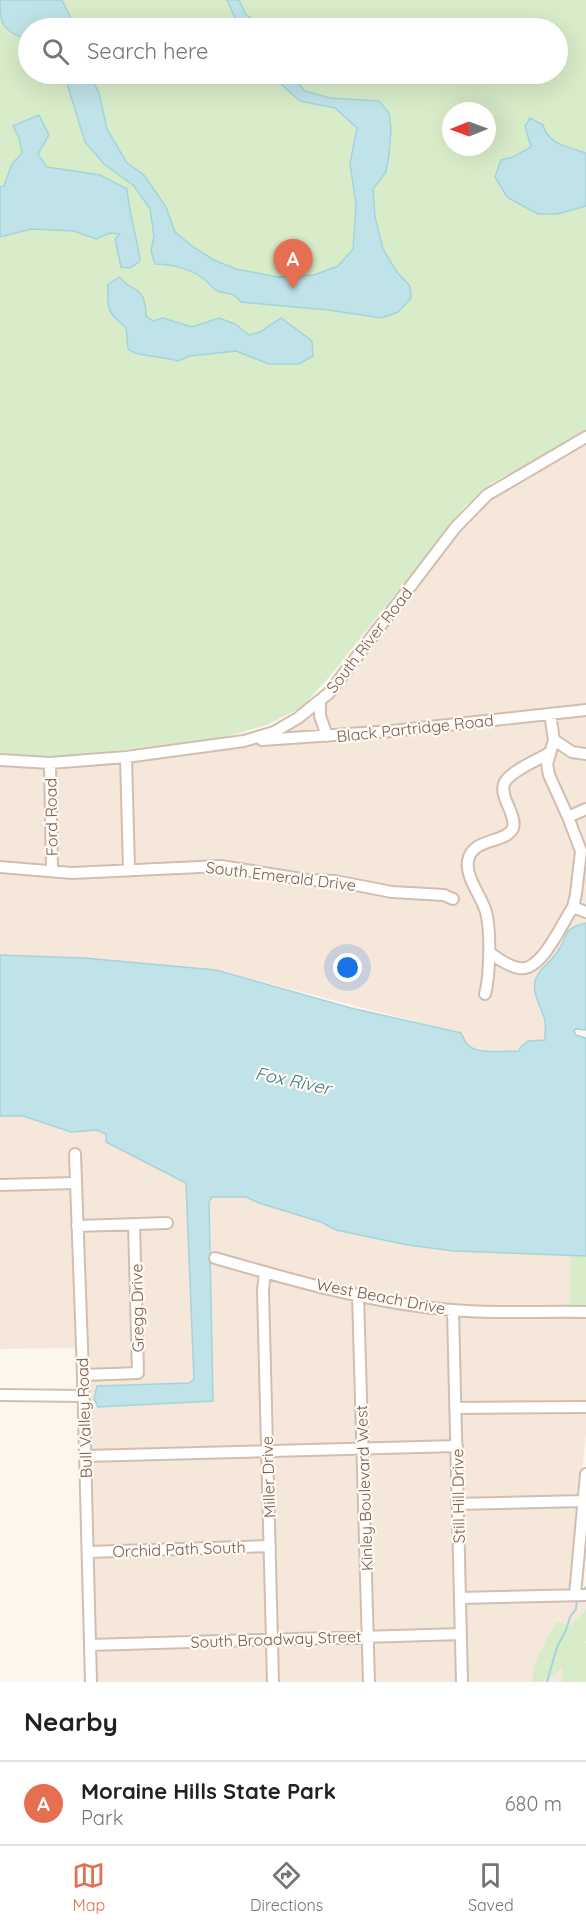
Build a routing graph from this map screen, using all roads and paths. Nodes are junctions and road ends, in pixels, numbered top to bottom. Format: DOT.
graph roads {
  1 [pos="586,437"];
  2 [pos="320,700"];
  3 [pos="586,710"];
  4 [pos="550,714"];
  5 [pos="327,736"];
  6 [pos="554,740"];
  7 [pos="244,741"];
  8 [pos="549,753"];
  9 [pos="586,754"];
  10 [pos="126,757"];
  11 [pos="0,760"];
  12 [pos="50,763"];
  13 [pos="586,809"];
  14 [pos="568,817"];
  15 [pos="584,850"];
  16 [pos="0,867"];
  17 [pos="129,869"];
  18 [pos="52,870"];
  19 [pos="453,899"];
  20 [pos="573,907"];
  21 [pos="586,912"];
  22 [pos="489,952"];
  23 [pos="485,994"];
  24 [pos="75,1154"];
  25 [pos="75,1183"];
  26 [pos="0,1185"];
  27 [pos="167,1223"];
  28 [pos="135,1224"];
  29 [pos="77,1226"];
  30 [pos="215,1258"];
  31 [pos="266,1272"];
  32 [pos="358,1294"];
  33 [pos="453,1310"];
  34 [pos="586,1312"];
  35 [pos="83,1374"];
  36 [pos="0,1395"];
  37 [pos="84,1396"];
  38 [pos="586,1407"];
  39 [pos="456,1408"];
  40 [pos="457,1446"];
  41 [pos="362,1449"];
  42 [pos="267,1451"];
  43 [pos="85,1456"];
  44 [pos="586,1474"];
  45 [pos="584,1501"];
  46 [pos="457,1504"];
  47 [pos="270,1546"];
  48 [pos="88,1552"];
  49 [pos="580,1595"];
  50 [pos="461,1598"];
  51 [pos="461,1634"];
  52 [pos="368,1635"];
  53 [pos="272,1640"];
  54 [pos="90,1645"];
  55 [pos="91,1682"];
  56 [pos="273,1682"];
  57 [pos="369,1682"];
  58 [pos="462,1682"];
  1 -- 2 [label="street, South River Road"];
  2 -- 5 [label="street"];
  2 -- 7 [label="street, South River Road"];
  3 -- 4 [label="street, Black Partridge Road"];
  4 -- 5 [label="street, Black Partridge Road"];
  4 -- 6 [label="street"];
  5 -- 7 [label="street, Black Partridge Road"];
  6 -- 8 [label="street"];
  6 -- 9 [label="street"];
  7 -- 10 [label="street, South River Road"];
  8 -- 14 [label="street"];
  8 -- 22 [label="street"];
  10 -- 12 [label="street, South River Road"];
  10 -- 17 [label="street"];
  11 -- 12 [label="street, South River Road"];
  12 -- 18 [label="street, Ford Road"];
  13 -- 14 [label="street"];
  14 -- 15 [label="street"];
  15 -- 20 [label="street"];
  16 -- 18 [label="street, South Emerald Drive"];
  17 -- 18 [label="street, South Emerald Drive"];
  17 -- 19 [label="street, South Emerald Drive"];
  20 -- 21 [label="street"];
  20 -- 22 [label="street"];
  22 -- 23 [label="street"];
  24 -- 25 [label="street, Bull Valley Road"];
  25 -- 26 [label="street"];
  25 -- 29 [label="street, Bull Valley Road"];
  27 -- 28 [label="street"];
  28 -- 29 [label="street"];
  28 -- 35 [label="street, Gregg Drive"];
  29 -- 35 [label="street, Bull Valley Road"];
  30 -- 31 [label="street, West Beach Drive"];
  31 -- 32 [label="street, West Beach Drive"];
  31 -- 42 [label="street, Miller Drive"];
  32 -- 33 [label="street, West Beach Drive"];
  32 -- 41 [label="street, Kinley Boulevard West"];
  33 -- 34 [label="street, West Beach Drive"];
  33 -- 39 [label="street, Still Hill Drive"];
  35 -- 37 [label="street, Bull Valley Road"];
  36 -- 37 [label="street"];
  37 -- 43 [label="street, Bull Valley Road"];
  38 -- 39 [label="street"];
  39 -- 40 [label="street, Still Hill Drive"];
  40 -- 41 [label="street"];
  40 -- 46 [label="street, Still Hill Drive"];
  41 -- 42 [label="street"];
  41 -- 52 [label="street, Kinley Boulevard West"];
  42 -- 43 [label="street"];
  42 -- 47 [label="street, Miller Drive"];
  43 -- 48 [label="street, Bull Valley Road"];
  44 -- 45 [label="street"];
  45 -- 46 [label="street"];
  45 -- 49 [label="street"];
  46 -- 50 [label="street, Still Hill Drive"];
  47 -- 48 [label="street, Orchid Path South"];
  47 -- 53 [label="street, Miller Drive"];
  48 -- 54 [label="street, Bull Valley Road"];
  49 -- 50 [label="street"];
  50 -- 51 [label="street, Still Hill Drive"];
  51 -- 52 [label="street, South Broadway Street"];
  51 -- 58 [label="street, Still Hill Drive"];
  52 -- 53 [label="street, South Broadway Street"];
  52 -- 57 [label="street, Kinley Boulevard West"];
  53 -- 54 [label="street, South Broadway Street"];
  53 -- 56 [label="street, Miller Drive"];
  54 -- 55 [label="street, Bull Valley Road"];
}
